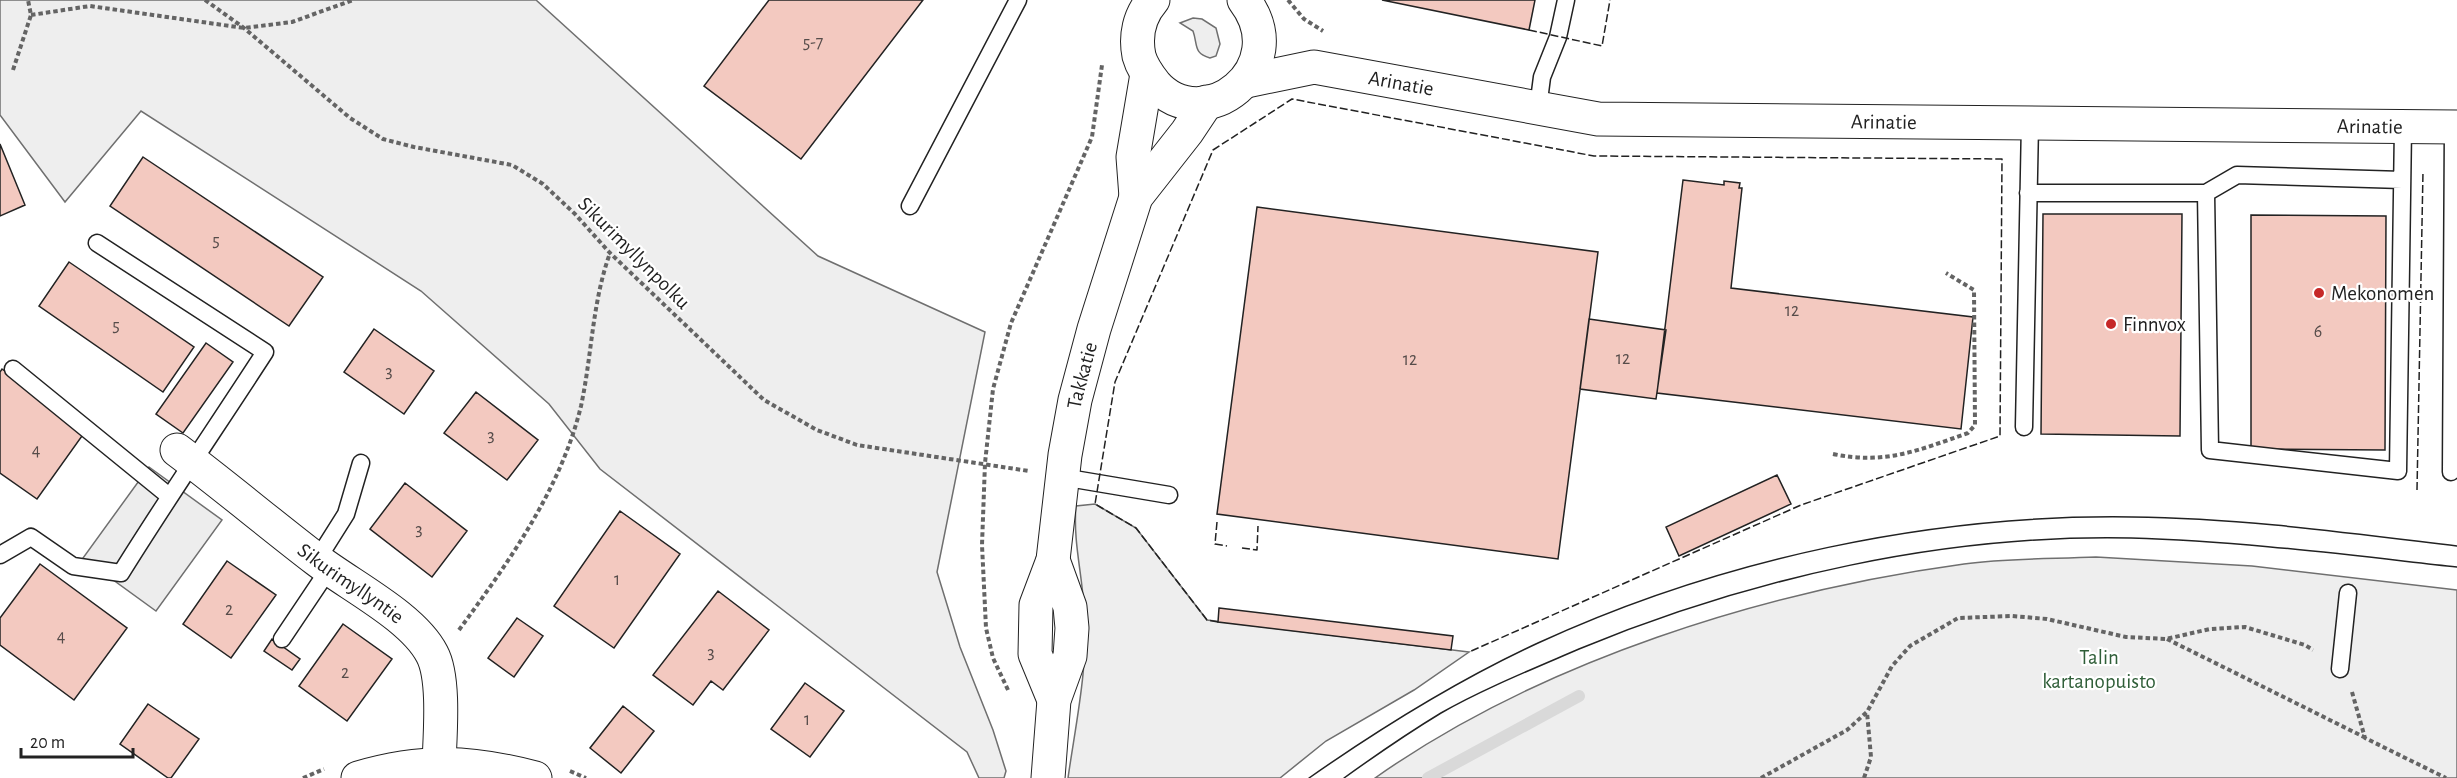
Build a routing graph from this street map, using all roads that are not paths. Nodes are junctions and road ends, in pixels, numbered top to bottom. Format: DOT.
graph roads {
  1 [pos="1018,0"];
  2 [pos="1245,0"];
  3 [pos="1566,0"];
  4 [pos="1150,1"];
  5 [pos="1260,35"];
  6 [pos="1314,67"];
  7 [pos="1147,75"];
  8 [pos="1246,81"];
  9 [pos="1207,102"];
  10 [pos="1538,108"];
  11 [pos="2030,123"];
  12 [pos="2403,127"];
  13 [pos="2455,127"];
  14 [pos="2402,180"];
  15 [pos="2028,193"];
  16 [pos="2206,193"];
  17 [pos="1136,196"];
  18 [pos="910,206"];
  19 [pos="97,243"];
  20 [pos="13,369"];
  21 [pos="2024,427"];
  22 [pos="185,456"];
  23 [pos="361,463"];
  24 [pos="2451,472"];
  25 [pos="1062,477"];
  26 [pos="1169,495"];
  27 [pos="169,496"];
  28 [pos="0,555"];
  29 [pos="323,564"];
  30 [pos="2348,593"];
  31 [pos="282,639"];
  32 [pos="2340,669"];
  33 [pos="439,763"];
  34 [pos="548,772"];
  35 [pos="358,778"];
  36 [pos="1048,778"];
  1 -- 18 [label="lane"];
  2 -- 5 [label="street"];
  3 -- 10 [label="lane"];
  4 -- 7 [label="street"];
  5 -- 6 [label="street, Arinatie"];
  5 -- 8 [label="street"];
  6 -- 8 [label="street, Arinatie"];
  6 -- 10 [label="street, Arinatie"];
  7 -- 9 [label="street"];
  7 -- 17 [label="street, Takkatie"];
  8 -- 9 [label="street"];
  9 -- 17 [label="street, Takkatie"];
  10 -- 11 [label="street, Arinatie"];
  11 -- 12 [label="street, Arinatie"];
  11 -- 15 [label="lane"];
  12 -- 13 [label="street, Arinatie"];
  12 -- 14 [label="lane"];
  13 -- 24 [label="lane"];
  14 -- 16 [label="lane"];
  14 -- 16 [label="lane"];
  15 -- 16 [label="lane"];
  15 -- 21 [label="lane"];
  17 -- 25 [label="street, Takkatie"];
  19 -- 22 [label="lane"];
  20 -- 27 [label="lane"];
  22 -- 27 [label="lane"];
  22 -- 29 [label="street, Sikurimyllyntie"];
  23 -- 29 [label="lane"];
  25 -- 26 [label="lane"];
  25 -- 36 [label="street, Takkatie"];
  27 -- 28 [label="lane"];
  29 -- 31 [label="lane"];
  29 -- 33 [label="street, Sikurimyllyntie"];
  30 -- 32 [label="lane"];
  33 -- 34 [label="street"];
  33 -- 35 [label="street"];
}
